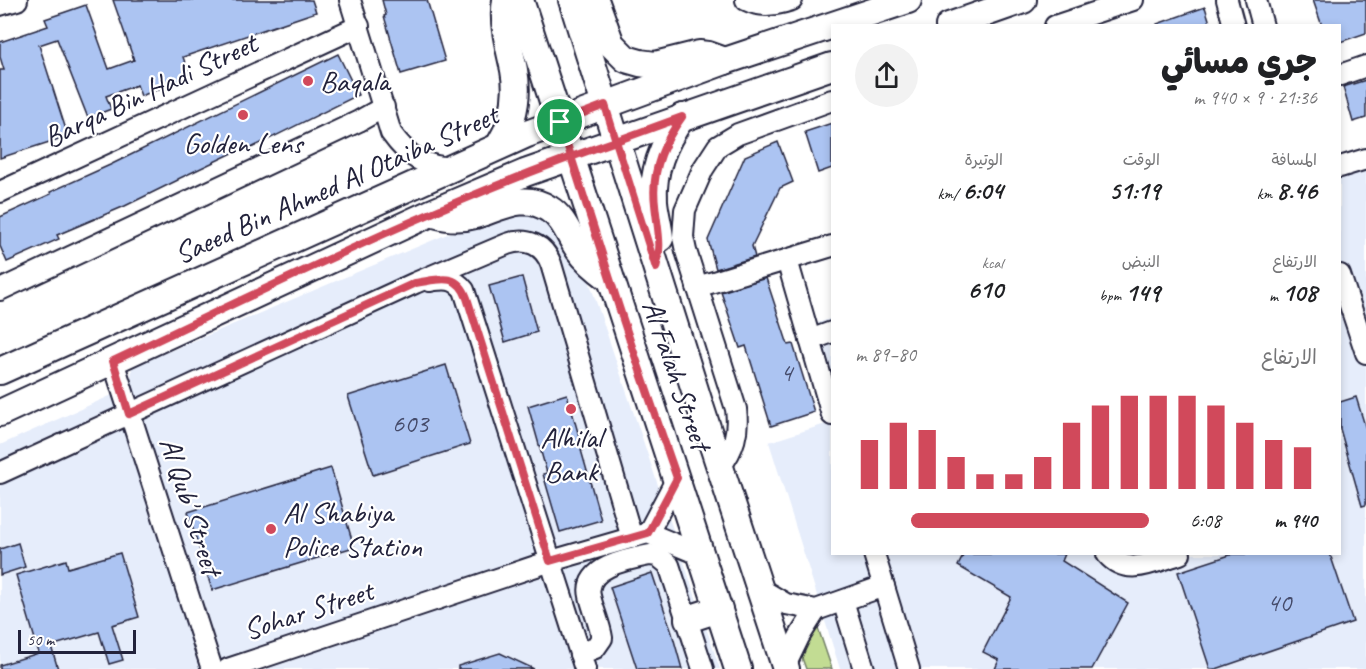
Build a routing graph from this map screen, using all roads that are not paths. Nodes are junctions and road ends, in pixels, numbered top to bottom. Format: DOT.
graph roads {
  1 [pos="17,0"];
  2 [pos="350,0"];
  3 [pos="506,0"];
  4 [pos="520,0"];
  5 [pos="572,0"];
  6 [pos="595,0"];
  7 [pos="746,0"];
  8 [pos="792,0"];
  9 [pos="908,0"];
  10 [pos="1023,0"];
  11 [pos="1133,0"];
  12 [pos="1227,0"];
  13 [pos="1256,0"];
  14 [pos="0,5"];
  15 [pos="836,24"];
  16 [pos="955,24"];
  17 [pos="1061,24"];
  18 [pos="1233,24"];
  19 [pos="1262,24"];
  20 [pos="359,26"];
  21 [pos="831,26"];
  22 [pos="725,61"];
  23 [pos="831,66"];
  24 [pos="1366,66"];
  25 [pos="1341,75"];
  26 [pos="831,100"];
  27 [pos="605,105"];
  28 [pos="384,107"];
  29 [pos="682,117"];
  30 [pos="560,122"];
  31 [pos="616,141"];
  32 [pos="499,147"];
  33 [pos="571,156"];
  34 [pos="1366,159"];
  35 [pos="453,168"];
  36 [pos="1341,168"];
  37 [pos="0,192"];
  38 [pos="431,213"];
  39 [pos="831,246"];
  40 [pos="787,260"];
  41 [pos="656,268"];
  42 [pos="609,278"];
  43 [pos="1341,278"];
  44 [pos="415,283"];
  45 [pos="697,286"];
  46 [pos="0,290"];
  47 [pos="831,332"];
  48 [pos="810,339"];
  49 [pos="1366,353"];
  50 [pos="113,361"];
  51 [pos="0,371"];
  52 [pos="831,412"];
  53 [pos="0,413"];
  54 [pos="129,414"];
  55 [pos="720,467"];
  56 [pos="0,473"];
  57 [pos="677,478"];
  58 [pos="640,535"];
  59 [pos="701,555"];
  60 [pos="874,555"];
  61 [pos="1108,555"];
  62 [pos="1177,555"];
  63 [pos="550,561"];
  64 [pos="884,586"];
  65 [pos="759,588"];
  66 [pos="843,601"];
  67 [pos="719,609"];
  68 [pos="816,610"];
  69 [pos="687,619"];
  70 [pos="582,662"];
  71 [pos="786,668"];
  72 [pos="212,669"];
  73 [pos="228,669"];
  74 [pos="703,669"];
  75 [pos="738,669"];
  76 [pos="864,669"];
  77 [pos="909,669"];
  1 -- 14 [label="street"];
  2 -- 20 [label="street"];
  3 -- 32 [label="main road"];
  4 -- 30 [label="main road, Al Falah Street"];
  5 -- 27 [label="main road, Al Falah Street"];
  6 -- 22 [label="main road"];
  7 -- 8 [label="street"];
  9 -- 15 [label="main road, Saeed Bin Ahmed Al Otaiba Street"];
  10 -- 16 [label="main road"];
  11 -- 17 [label="street"];
  12 -- 18 [label="street"];
  13 -- 19 [label="street"];
  20 -- 28 [label="street"];
  20 -- 37 [label="street, Barqa Bin Hadi Street"];
  21 -- 22 [label="main road, Saeed Bin Ahmed Al Otaiba Street"];
  22 -- 27 [label="main road, Saeed Bin Ahmed Al Otaiba Street"];
  23 -- 29 [label="main road"];
  24 -- 25 [label="street"];
  26 -- 45 [label="street"];
  27 -- 30 [label="main road, Saeed Bin Ahmed Al Otaiba Street"];
  27 -- 31 [label="main road, Al Falah Street"];
  28 -- 35 [label="street"];
  28 -- 46 [label="street"];
  29 -- 31 [label="main road"];
  29 -- 41 [label="main road"];
  30 -- 32 [label="main road, Saeed Bin Ahmed Al Otaiba Street"];
  30 -- 33 [label="main road, Al Falah Street"];
  31 -- 33 [label="main road"];
  31 -- 41 [label="main road, Al Falah Street"];
  32 -- 35 [label="main road, Saeed Bin Ahmed Al Otaiba Street"];
  33 -- 38 [label="main road"];
  33 -- 42 [label="main road, Al Falah Street"];
  34 -- 36 [label="street"];
  35 -- 51 [label="main road, Saeed Bin Ahmed Al Otaiba Street"];
  38 -- 42 [label="main road"];
  38 -- 50 [label="main road"];
  39 -- 40 [label="street"];
  40 -- 45 [label="street"];
  40 -- 48 [label="street"];
  41 -- 55 [label="main road, Al Falah Street"];
  42 -- 57 [label="main road, Al Falah Street"];
  43 -- 49 [label="street"];
  44 -- 54 [label="street"];
  44 -- 58 [label="street"];
  44 -- 63 [label="street"];
  45 -- 55 [label="street"];
  47 -- 48 [label="street"];
  48 -- 52 [label="street"];
  50 -- 53 [label="main road"];
  50 -- 54 [label="street, Al Qub' Street"];
  54 -- 56 [label="street"];
  54 -- 72 [label="street, Al Qub' Street"];
  55 -- 65 [label="main road, Al Falah Street"];
  57 -- 58 [label="street"];
  57 -- 59 [label="main road, Al Falah Street"];
  58 -- 59 [label="street"];
  58 -- 63 [label="street, Sohar Street"];
  59 -- 67 [label="main road, Al Falah Street"];
  60 -- 64 [label="street"];
  61 -- 62 [label="street"];
  63 -- 70 [label="street"];
  63 -- 73 [label="street, Sohar Street"];
  64 -- 66 [label="street"];
  64 -- 77 [label="street"];
  65 -- 68 [label="street"];
  65 -- 71 [label="main road, Al Falah Street"];
  66 -- 68 [label="street"];
  66 -- 76 [label="street"];
  67 -- 69 [label="main road"];
  67 -- 75 [label="main road, Al Falah Street"];
  68 -- 71 [label="street"];
  69 -- 70 [label="street"];
  69 -- 74 [label="street"];
}
